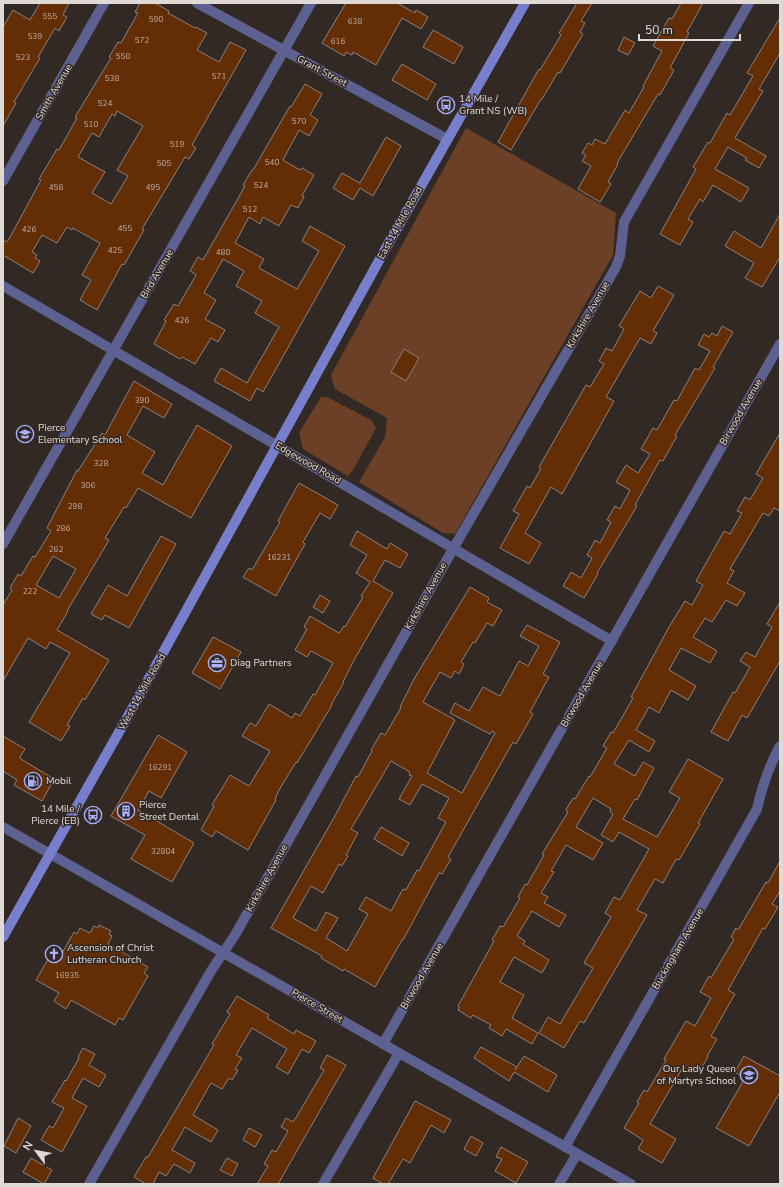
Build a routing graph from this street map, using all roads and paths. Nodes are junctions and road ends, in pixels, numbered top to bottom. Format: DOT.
graph roads {
  1 [pos="104,3"];
  2 [pos="197,3"];
  3 [pos="311,3"];
  4 [pos="525,3"];
  5 [pos="749,3"];
  6 [pos="284,50"];
  7 [pos="447,139"];
  8 [pos="3,181"];
  9 [pos="3,286"];
  10 [pos="780,344"];
  11 [pos="113,350"];
  12 [pos="277,445"];
  13 [pos="3,544"];
  14 [pos="453,549"];
  15 [pos="612,641"];
  16 [pos="780,746"];
  17 [pos="3,826"];
  18 [pos="50,853"];
  19 [pos="3,937"];
  20 [pos="224,952"];
  21 [pos="383,1044"];
  22 [pos="399,1053"];
  23 [pos="565,1147"];
  24 [pos="577,1154"];
  25 [pos="89,1184"];
  26 [pos="324,1184"];
  27 [pos="559,1184"];
  28 [pos="631,1184"];
  1 -- 8 [label="street, Smith Avenue"];
  2 -- 6 [label="street, Grant Street"];
  3 -- 6 [label="street, Bird Avenue"];
  4 -- 7 [label="main road, East 14 Mile Road"];
  5 -- 14 [label="street, Kirkshire Avenue"];
  6 -- 7 [label="street, Grant Street"];
  6 -- 11 [label="street, Bird Avenue"];
  7 -- 12 [label="main road, East 14 Mile Road"];
  9 -- 11 [label="street, Edgewood Road"];
  10 -- 15 [label="street, Birwood Avenue"];
  11 -- 12 [label="street, Edgewood Road"];
  11 -- 13 [label="street, Bird Avenue"];
  12 -- 14 [label="street, Edgewood Road"];
  12 -- 18 [label="main road, West 14 Mile Road"];
  14 -- 15 [label="street, Edgewood Road"];
  14 -- 20 [label="street, Kirkshire Avenue"];
  15 -- 21 [label="street, Birwood Avenue"];
  16 -- 23 [label="street, Buckingham Avenue"];
  17 -- 18 [label="street, Pierce Street"];
  18 -- 19 [label="main road, West 14 Mile Road"];
  18 -- 20 [label="street, Pierce Street"];
  20 -- 21 [label="street, Pierce Street"];
  20 -- 25 [label="street, Kirkshire Avenue"];
  21 -- 22 [label="street, Pierce Street"];
  22 -- 23 [label="street, Pierce Street"];
  22 -- 26 [label="street"];
  23 -- 24 [label="street, Pierce Street"];
  24 -- 27 [label="street"];
  24 -- 28 [label="street, Pierce Street"];
}
